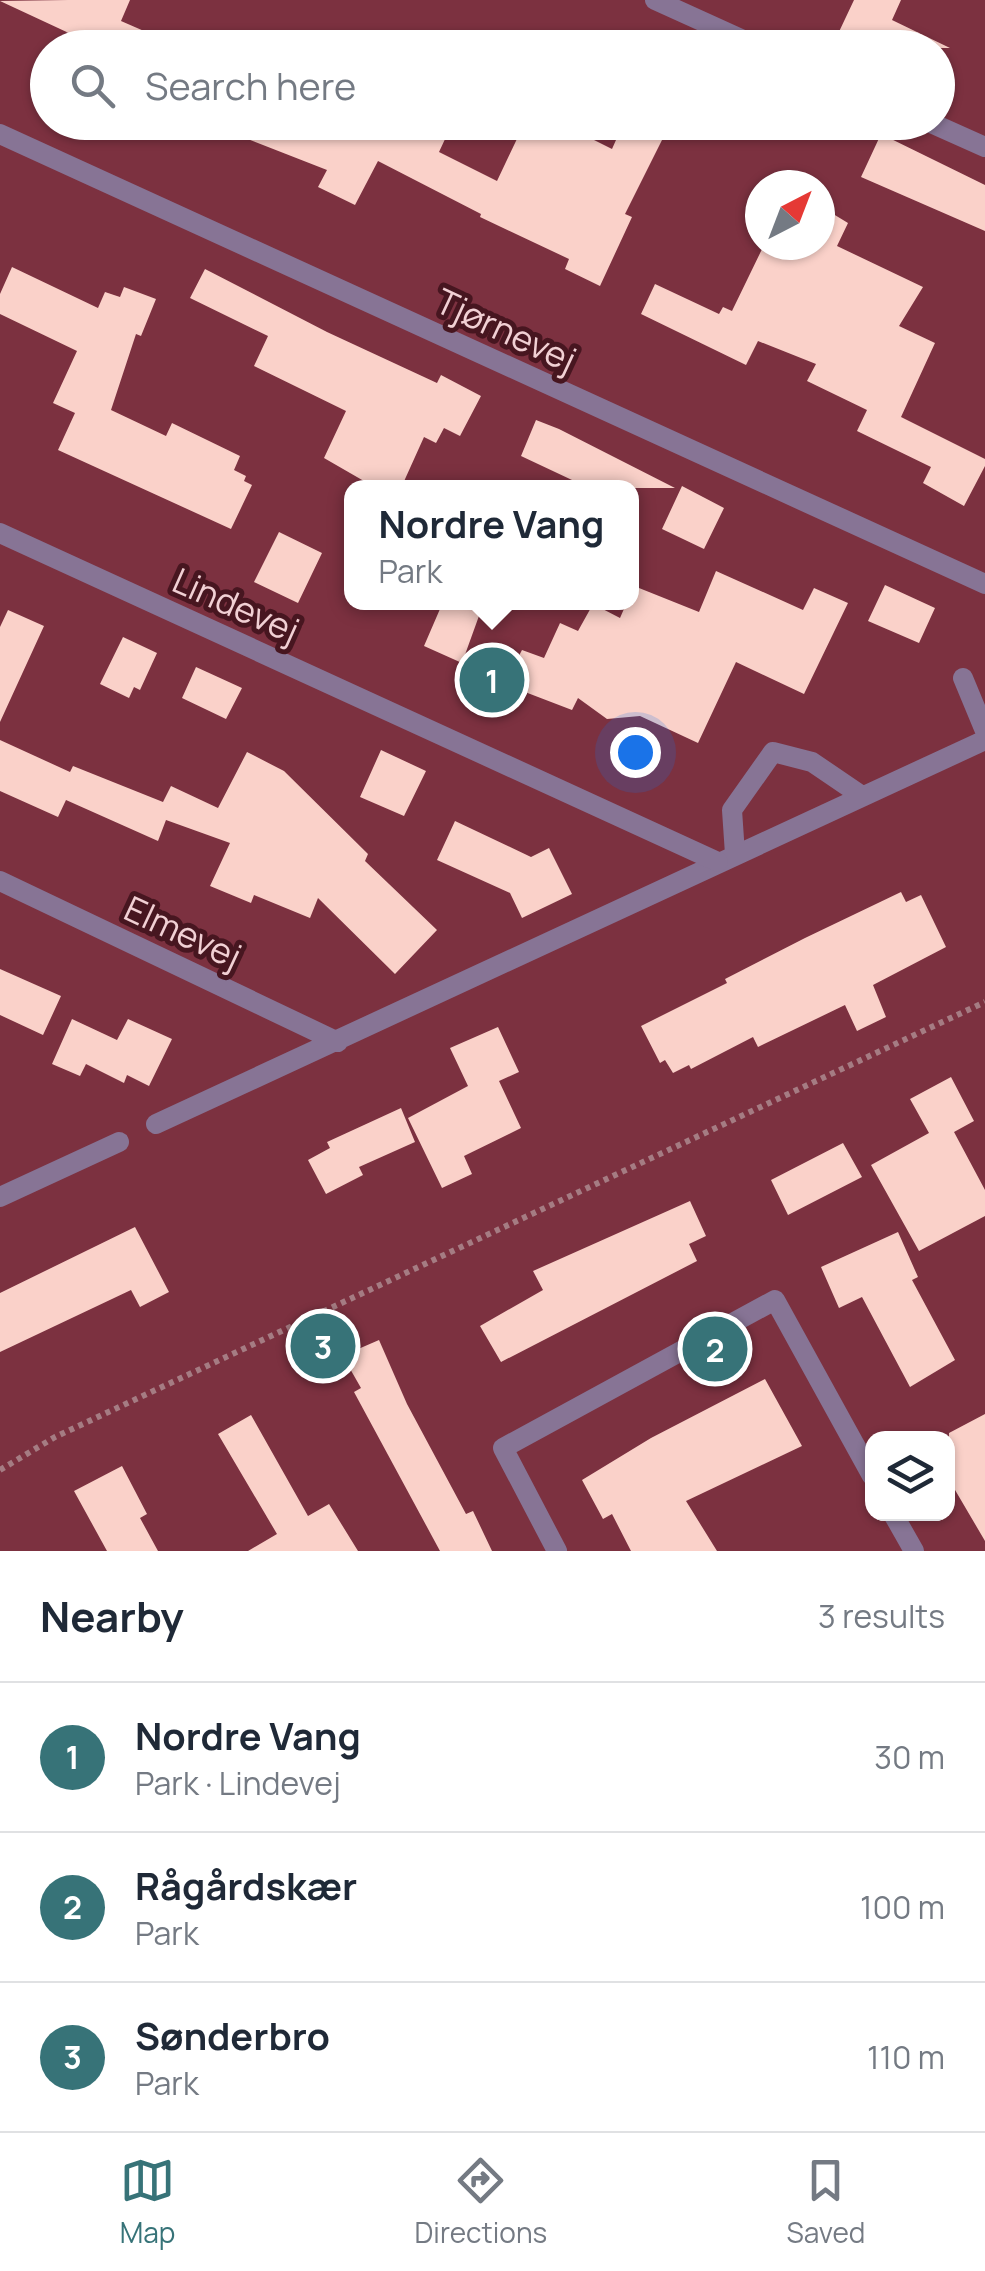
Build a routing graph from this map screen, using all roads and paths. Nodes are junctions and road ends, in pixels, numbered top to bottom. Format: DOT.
graph roads {
  1 [pos="655,0"];
  2 [pos="721,30"];
  3 [pos="955,133"];
  4 [pos="0,134"];
  5 [pos="985,147"];
  6 [pos="0,533"];
  7 [pos="985,584"];
  8 [pos="964,678"];
  9 [pos="985,730"];
  10 [pos="985,740"];
  11 [pos="862,796"];
  12 [pos="727,858"];
  13 [pos="0,881"];
  14 [pos="985,1002"];
  15 [pos="338,1042"];
  16 [pos="156,1124"];
  17 [pos="119,1142"];
  18 [pos="0,1196"];
  19 [pos="865,1463"];
  20 [pos="0,1470"];
  21 [pos="897,1521"];
  22 [pos="557,1551"];
  23 [pos="914,1551"];
  1 -- 2 [label="street"];
  3 -- 5 [label="street"];
  4 -- 7 [label="street, Tjørnevej"];
  6 -- 12 [label="street, Lindevej"];
  8 -- 9 [label="street"];
  10 -- 11 [label="street"];
  11 -- 12 [label="street"];
  11 -- 12 [label="street"];
  12 -- 15 [label="street"];
  13 -- 15 [label="street, Elmevej"];
  14 -- 20 [label="path"];
  15 -- 16 [label="street"];
  17 -- 18 [label="street"];
  19 -- 22 [label="street"];
  21 -- 23 [label="street"];
}
